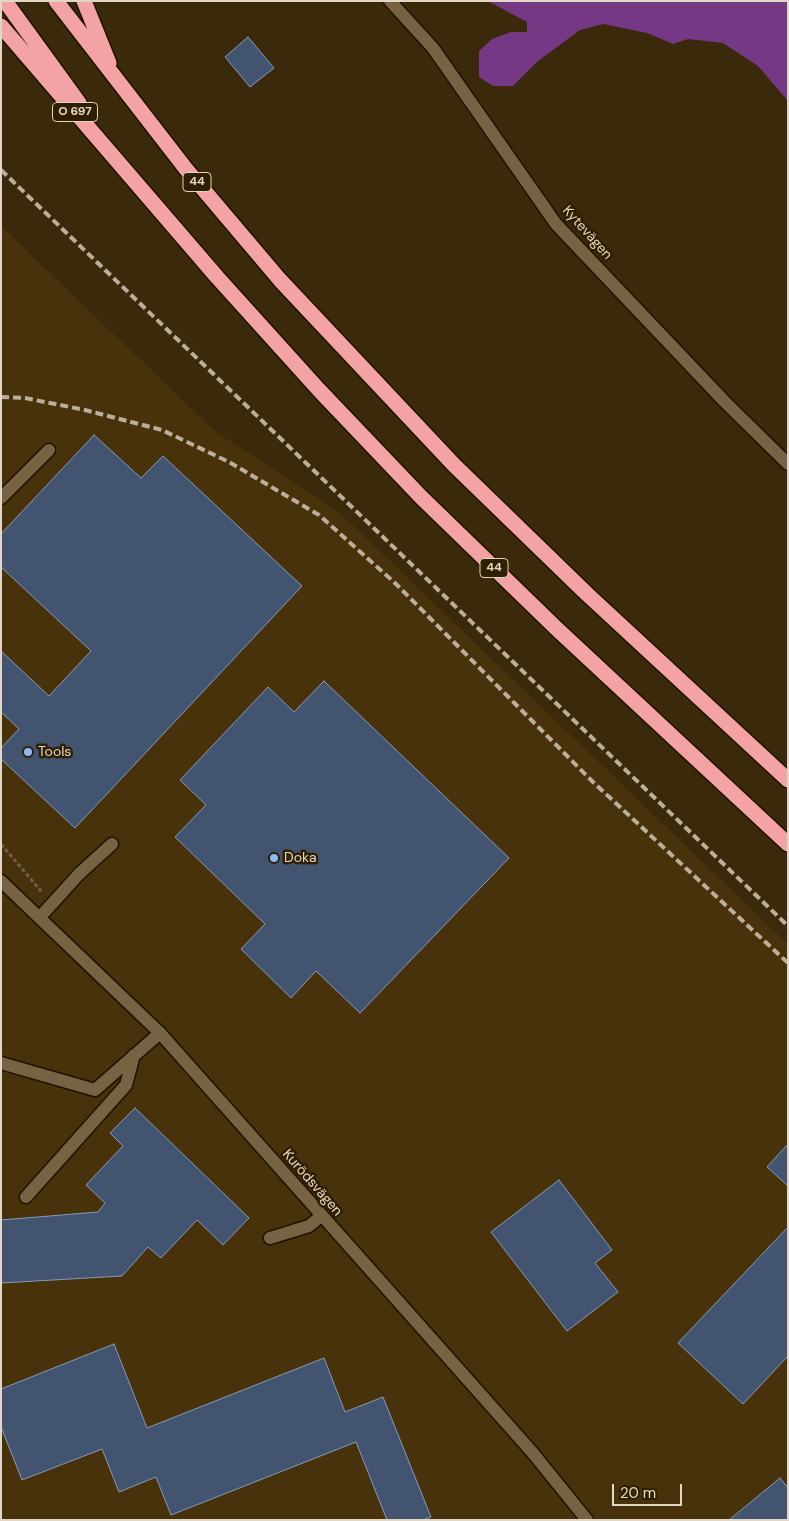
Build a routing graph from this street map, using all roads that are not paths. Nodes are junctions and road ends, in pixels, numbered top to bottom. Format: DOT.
graph roads {
  1 [pos="5,1"];
  2 [pos="56,1"];
  3 [pos="84,1"];
  4 [pos="390,1"];
  5 [pos="1,26"];
  6 [pos="118,83"];
  7 [pos="149,197"];
  8 [pos="49,450"];
  9 [pos="788,464"];
  10 [pos="1,498"];
  11 [pos="788,780"];
  12 [pos="112,844"];
  13 [pos="788,844"];
  14 [pos="1,881"];
  15 [pos="40,917"];
  16 [pos="160,1033"];
  17 [pos="134,1055"];
  18 [pos="1,1062"];
  19 [pos="26,1197"];
  20 [pos="321,1216"];
  21 [pos="270,1238"];
  22 [pos="587,1520"];
  1 -- 7 [label="highway, 44"];
  2 -- 6 [label="highway, 44"];
  3 -- 6 [label="highway"];
  4 -- 9 [label="street, Kytevägen"];
  5 -- 7 [label="highway, O 697"];
  6 -- 11 [label="highway, 44"];
  7 -- 13 [label="highway, 44"];
  8 -- 10 [label="street"];
  12 -- 15 [label="street"];
  14 -- 15 [label="street, Kurödsvägen"];
  15 -- 16 [label="street, Kurödsvägen"];
  16 -- 17 [label="street"];
  16 -- 20 [label="street, Kurödsvägen"];
  17 -- 18 [label="street"];
  17 -- 19 [label="street"];
  20 -- 21 [label="street"];
  20 -- 22 [label="street, Kurödsvägen"];
}
